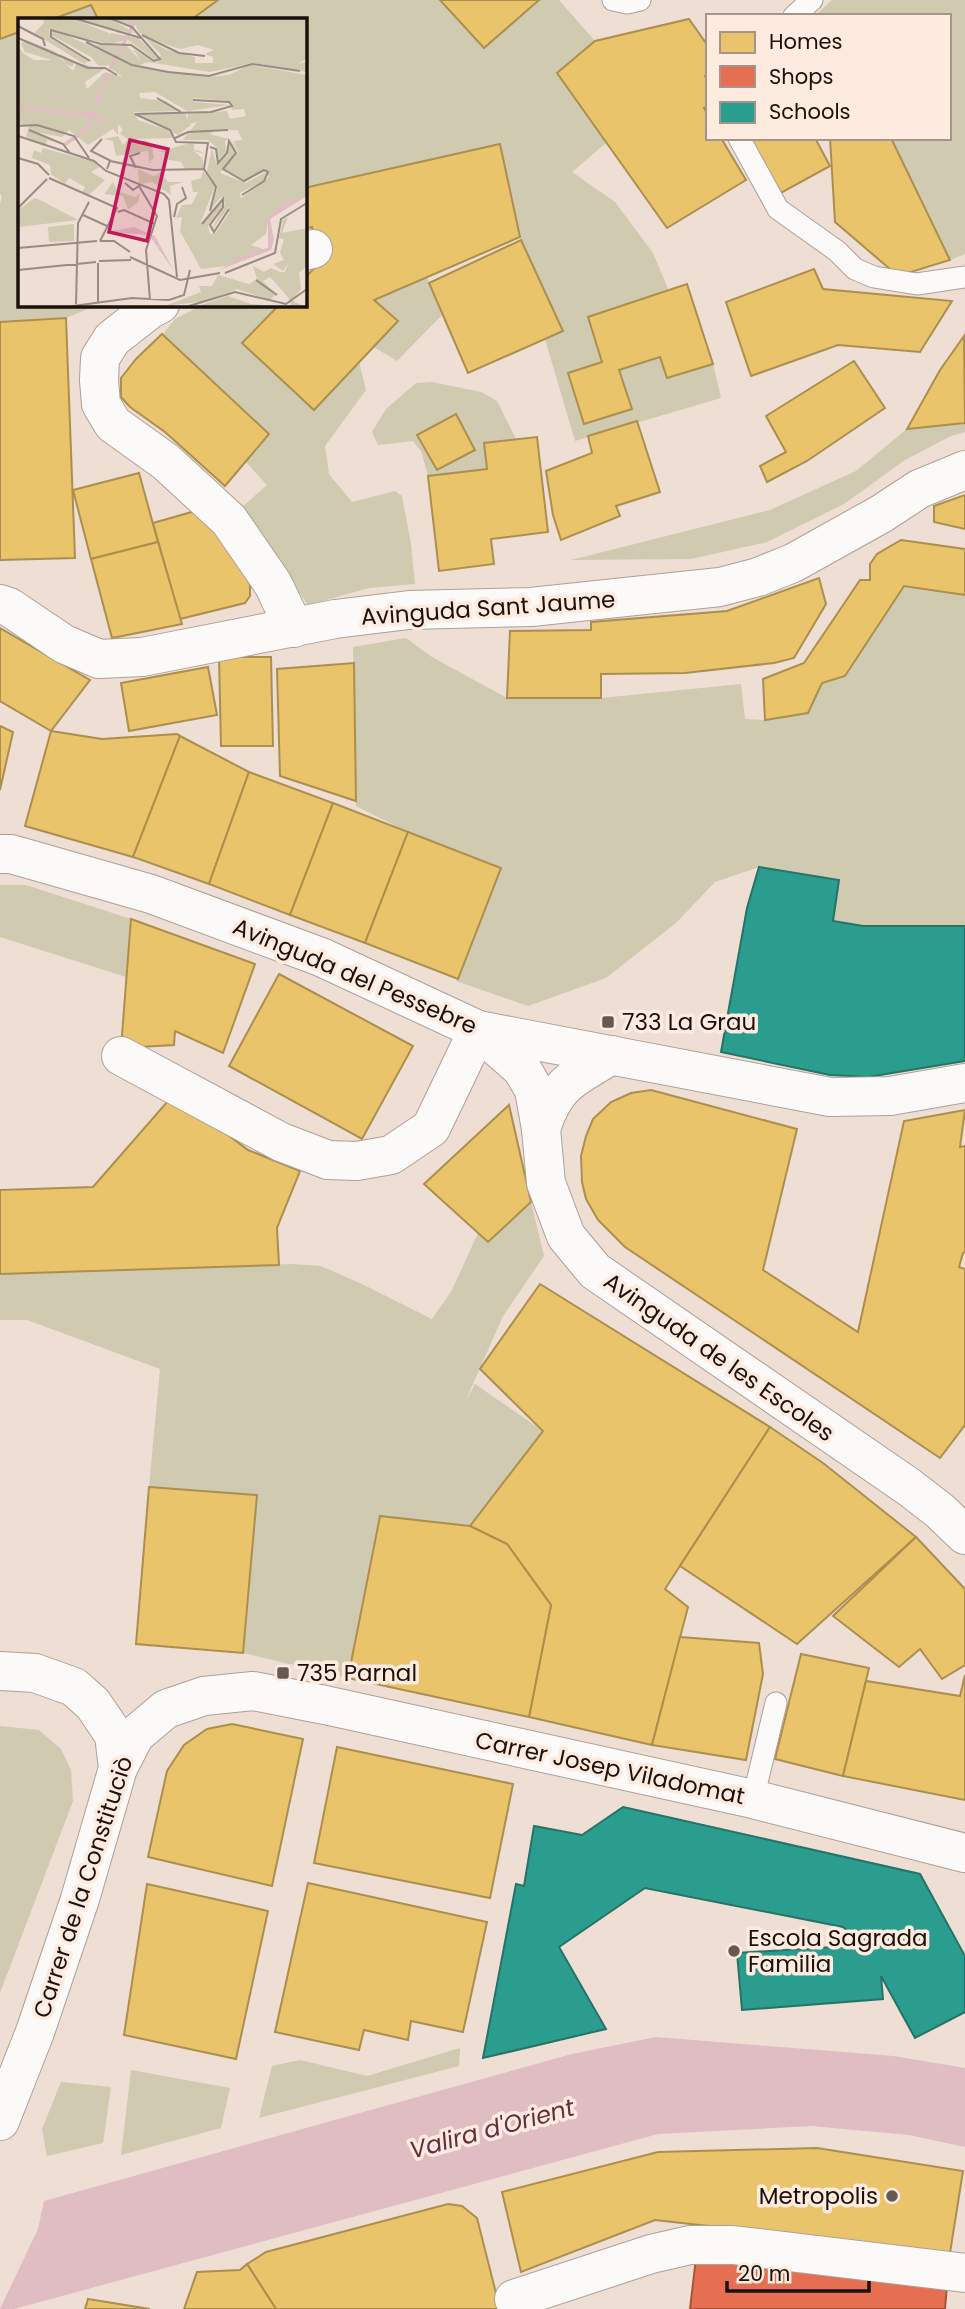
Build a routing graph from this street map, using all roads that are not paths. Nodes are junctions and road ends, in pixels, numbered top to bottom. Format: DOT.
graph roads {
  1 [pos="613,0"];
  2 [pos="640,0"];
  3 [pos="811,0"];
  4 [pos="796,14"];
  5 [pos="740,140"];
  6 [pos="965,277"];
  7 [pos="156,306"];
  8 [pos="965,470"];
  9 [pos="0,604"];
  10 [pos="294,628"];
  11 [pos="0,854"];
  12 [pos="478,1030"];
  13 [pos="612,1055"];
  14 [pos="121,1056"];
  15 [pos="965,1083"];
  16 [pos="541,1129"];
  17 [pos="965,1535"];
  18 [pos="0,1671"];
  19 [pos="253,1692"];
  20 [pos="776,1703"];
  21 [pos="118,1768"];
  22 [pos="753,1799"];
  23 [pos="965,1853"];
  24 [pos="0,2121"];
  25 [pos="965,2273"];
  26 [pos="514,2299"];
  1 -- 2 [label="lane"];
  3 -- 4 [label="lane"];
  5 -- 6 [label="lane"];
  7 -- 10 [label="street"];
  8 -- 10 [label="street, Avinguda Sant Jaume"];
  9 -- 10 [label="street, Avinguda Sant Jaume"];
  11 -- 12 [label="street, Avinguda del Pessebre"];
  12 -- 13 [label="street, Avinguda del Pessebre"];
  12 -- 14 [label="street"];
  12 -- 16 [label="street, Avinguda de les Escoles"];
  13 -- 15 [label="street, Avinguda del Pessebre"];
  13 -- 16 [label="street"];
  16 -- 17 [label="street, Avinguda de les Escoles"];
  18 -- 21 [label="street"];
  19 -- 21 [label="street, Carrer de la Constituciò"];
  19 -- 22 [label="street, Carrer Josep Viladomat"];
  20 -- 22 [label="lane"];
  21 -- 24 [label="street, Carrer de la Constituciò"];
  22 -- 23 [label="street, Carrer Josep Viladomat"];
  25 -- 26 [label="street"];
}
